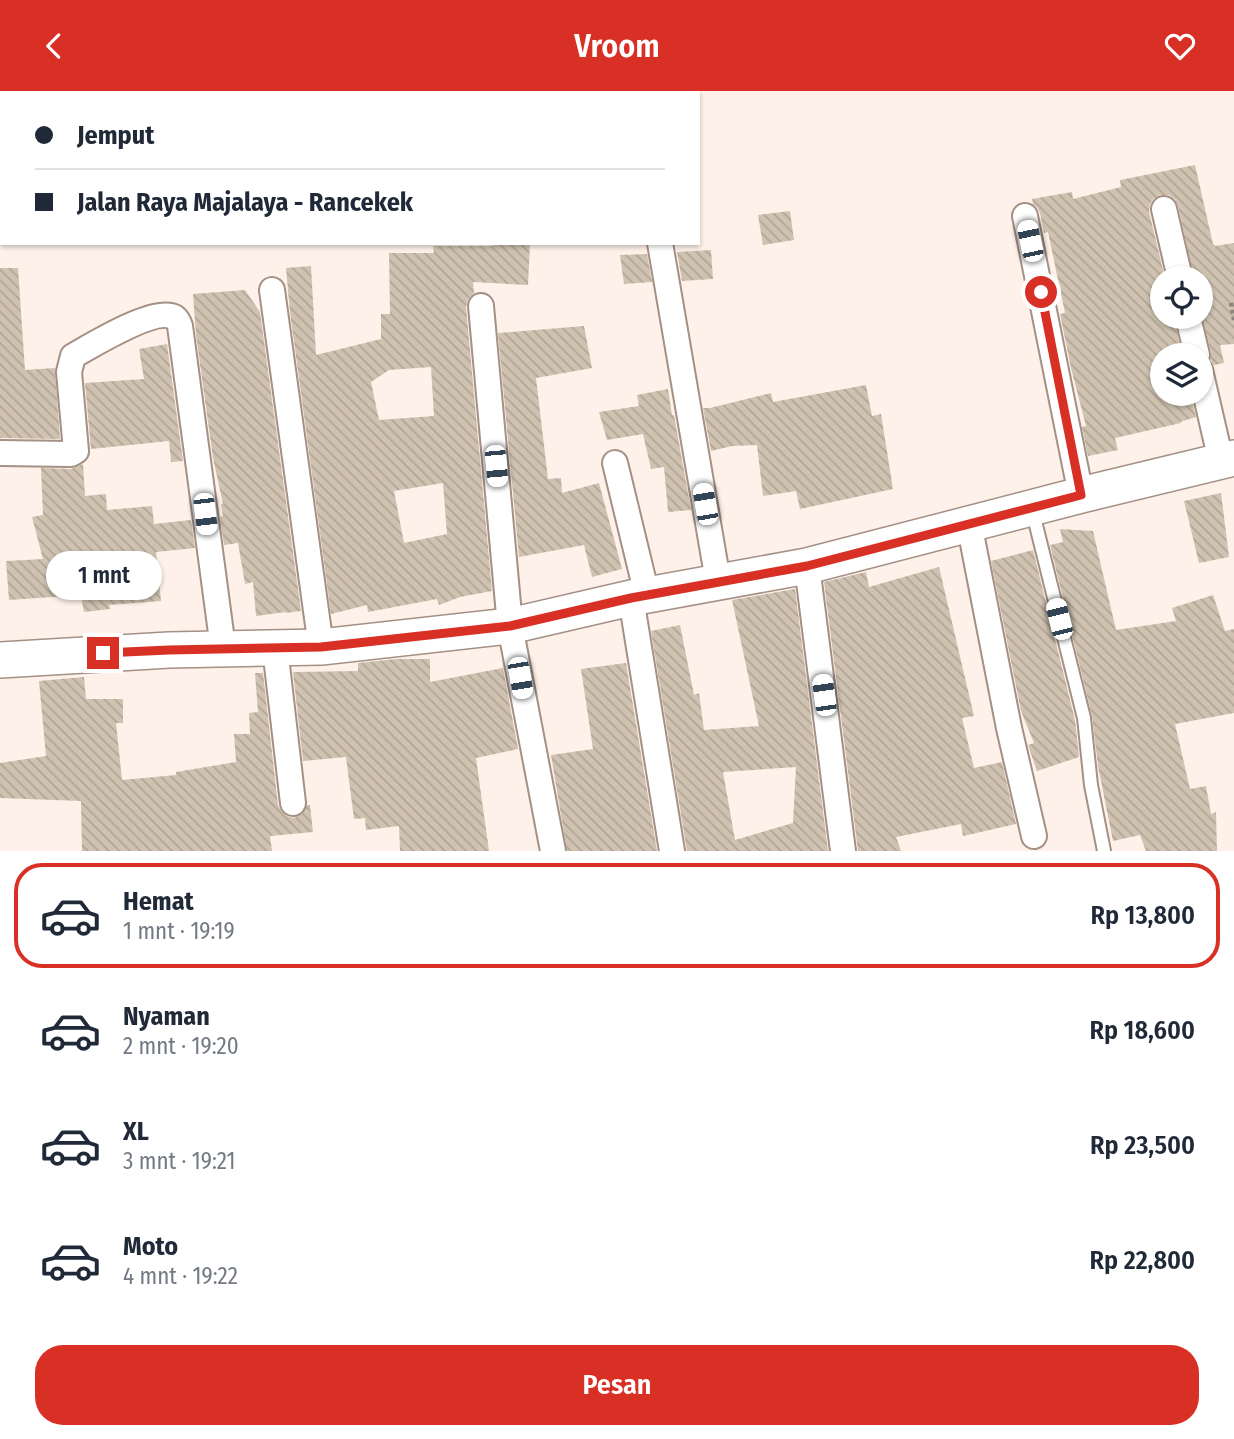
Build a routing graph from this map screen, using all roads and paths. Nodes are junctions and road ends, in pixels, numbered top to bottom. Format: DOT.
graph roads {
  1 [pos="1164,209"];
  2 [pos="1025,216"];
  3 [pos="660,245"];
  4 [pos="1177,266"];
  5 [pos="272,290"];
  6 [pos="1231,303"];
  7 [pos="481,306"];
  8 [pos="1234,320"];
  9 [pos="1211,406"];
  10 [pos="0,453"];
  11 [pos="1228,459"];
  12 [pos="615,463"];
  13 [pos="1081,495"];
  14 [pos="1031,508"];
  15 [pos="970,523"];
  16 [pos="807,566"];
  17 [pos="718,581"];
  18 [pos="639,596"];
  19 [pos="510,626"];
  20 [pos="321,647"];
  21 [pos="275,648"];
  22 [pos="223,649"];
  23 [pos="0,660"];
  24 [pos="293,803"];
  25 [pos="1034,836"];
  26 [pos="553,851"];
  27 [pos="672,851"];
  28 [pos="843,851"];
  29 [pos="1104,851"];
  1 -- 4 [label="street"];
  2 -- 13 [label="street"];
  3 -- 17 [label="street"];
  5 -- 20 [label="street"];
  6 -- 8 [label="path"];
  7 -- 19 [label="street"];
  9 -- 11 [label="street"];
  10 -- 22 [label="street"];
  11 -- 13 [label="main road"];
  12 -- 18 [label="street"];
  13 -- 14 [label="main road"];
  14 -- 15 [label="main road"];
  14 -- 29 [label="lane"];
  15 -- 16 [label="main road"];
  15 -- 25 [label="street"];
  16 -- 17 [label="main road"];
  16 -- 28 [label="street"];
  17 -- 18 [label="main road"];
  18 -- 19 [label="main road"];
  18 -- 27 [label="street"];
  19 -- 20 [label="main road"];
  19 -- 26 [label="street"];
  20 -- 21 [label="main road"];
  21 -- 22 [label="main road"];
  21 -- 24 [label="street"];
  22 -- 23 [label="main road"];
}
